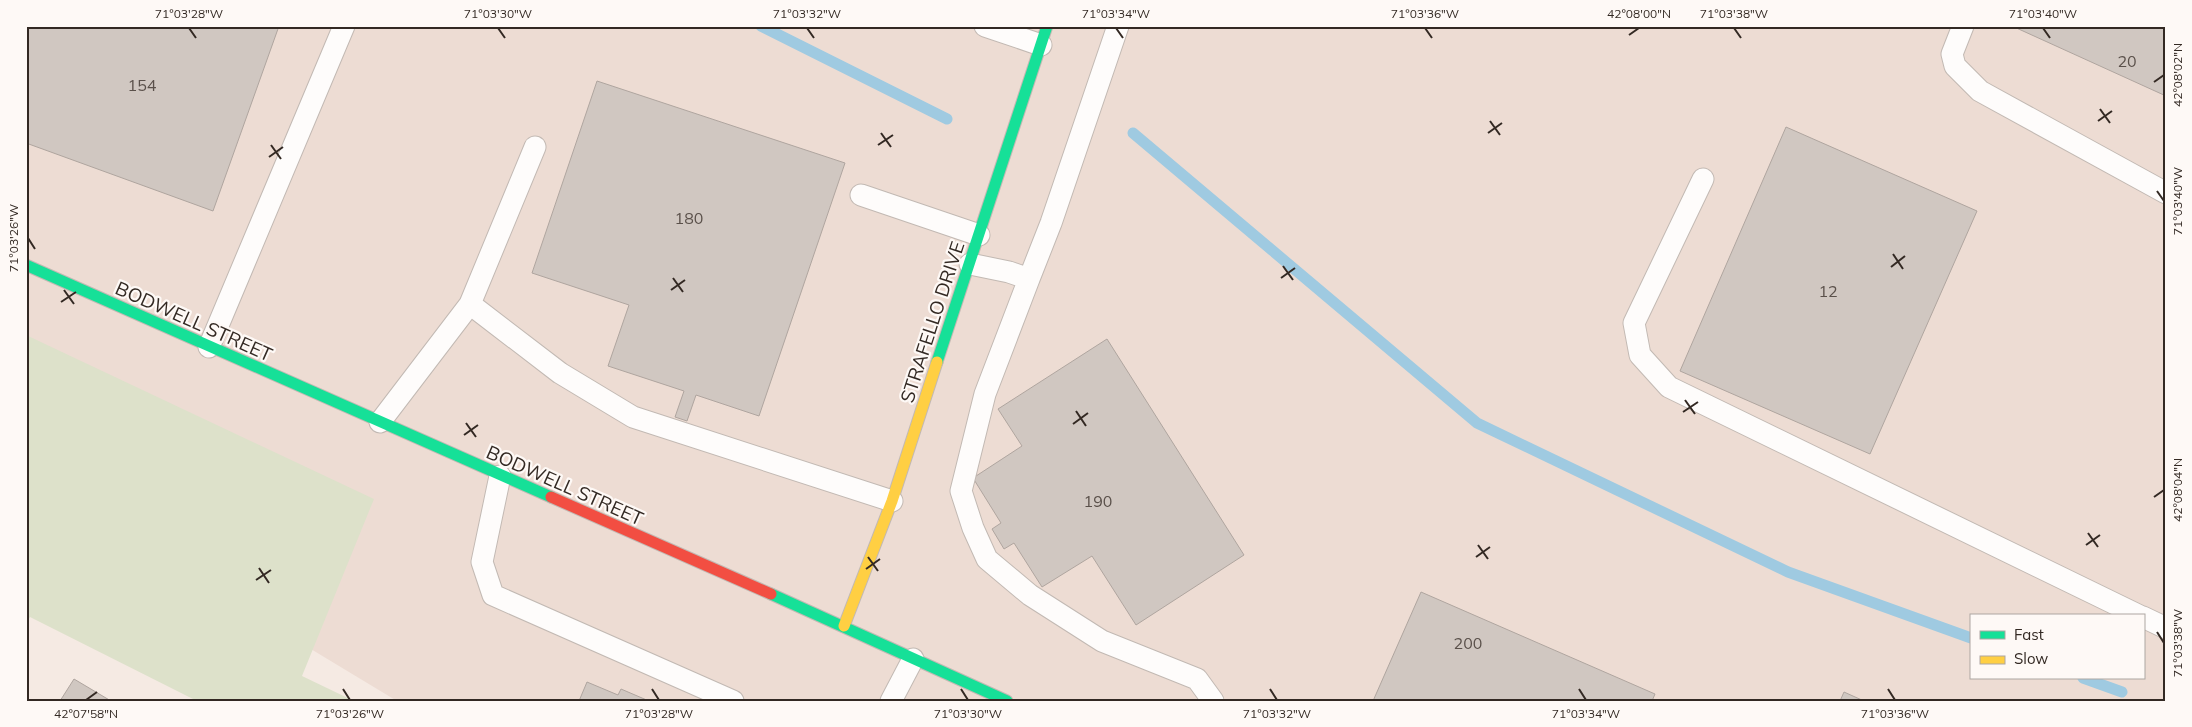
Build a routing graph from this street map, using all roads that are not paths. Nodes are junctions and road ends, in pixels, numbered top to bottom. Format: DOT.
graph roads {
  1 [pos="344,26"];
  2 [pos="985,26"];
  3 [pos="1118,26"];
  4 [pos="1963,26"];
  5 [pos="1044,36"];
  6 [pos="535,147"];
  7 [pos="1702,179"];
  8 [pos="2166,193"];
  9 [pos="861,195"];
  10 [pos="979,235"];
  11 [pos="970,264"];
  12 [pos="26,265"];
  13 [pos="1029,279"];
  14 [pos="470,304"];
  15 [pos="209,347"];
  16 [pos="380,422"];
  17 [pos="500,476"];
  18 [pos="892,502"];
  19 [pos="2138,614"];
  20 [pos="2144,617"];
  21 [pos="844,626"];
  22 [pos="2166,628"];
  23 [pos="914,659"];
  24 [pos="733,701"];
  25 [pos="891,701"];
  26 [pos="1006,701"];
  27 [pos="1213,701"];
  1 -- 15 [label="lane"];
  2 -- 5 [label="lane"];
  3 -- 13 [label="lane"];
  4 -- 8 [label="lane"];
  5 -- 10 [label="street, STRAFELLO DRIVE"];
  6 -- 14 [label="lane"];
  7 -- 19 [label="lane"];
  9 -- 10 [label="lane"];
  10 -- 11 [label="street, STRAFELLO DRIVE"];
  11 -- 13 [label="lane"];
  11 -- 18 [label="street, STRAFELLO DRIVE"];
  12 -- 15 [label="street, BODWELL STREET"];
  13 -- 27 [label="lane"];
  14 -- 16 [label="lane"];
  14 -- 18 [label="lane"];
  15 -- 16 [label="street, BODWELL STREET"];
  16 -- 17 [label="street, BODWELL STREET"];
  17 -- 21 [label="street, BODWELL STREET"];
  17 -- 24 [label="lane"];
  18 -- 21 [label="street, STRAFELLO DRIVE"];
  20 -- 22 [label="lane"];
  21 -- 23 [label="street, BODWELL STREET"];
  23 -- 25 [label="lane"];
  23 -- 26 [label="street, BODWELL STREET"];
}
